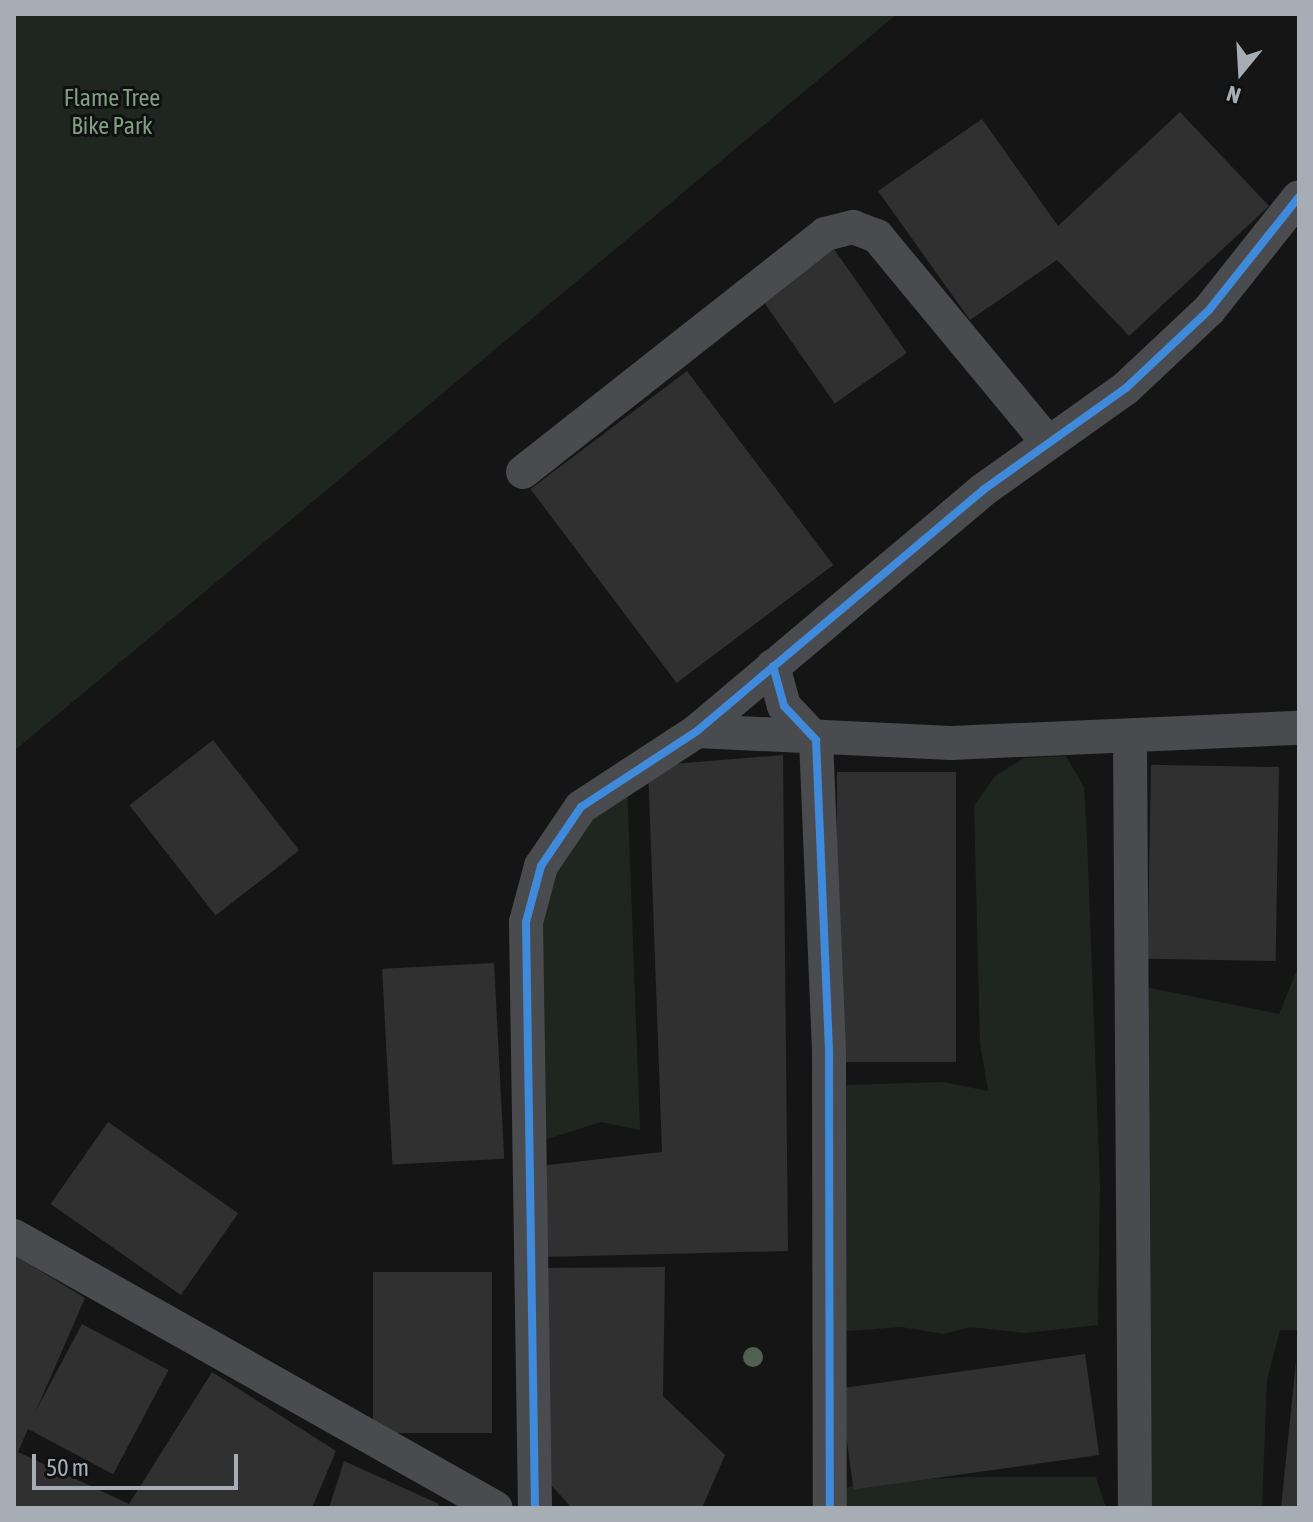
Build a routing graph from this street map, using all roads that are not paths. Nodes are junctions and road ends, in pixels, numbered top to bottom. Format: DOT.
graph roads {
  1 [pos="1299,197"];
  2 [pos="1048,443"];
  3 [pos="523,472"];
  4 [pos="773,666"];
  5 [pos="1299,728"];
  6 [pos="697,731"];
  7 [pos="816,740"];
  8 [pos="1130,740"];
  9 [pos="14,1236"];
  10 [pos="496,1508"];
  11 [pos="535,1508"];
  12 [pos="830,1508"];
  13 [pos="1135,1508"];
  1 -- 2 [label="street"];
  2 -- 3 [label="street"];
  2 -- 4 [label="street"];
  4 -- 6 [label="street"];
  4 -- 7 [label="street"];
  5 -- 8 [label="street"];
  6 -- 7 [label="street"];
  6 -- 11 [label="street"];
  7 -- 8 [label="street"];
  7 -- 12 [label="street"];
  8 -- 13 [label="street"];
  9 -- 10 [label="street"];
}
